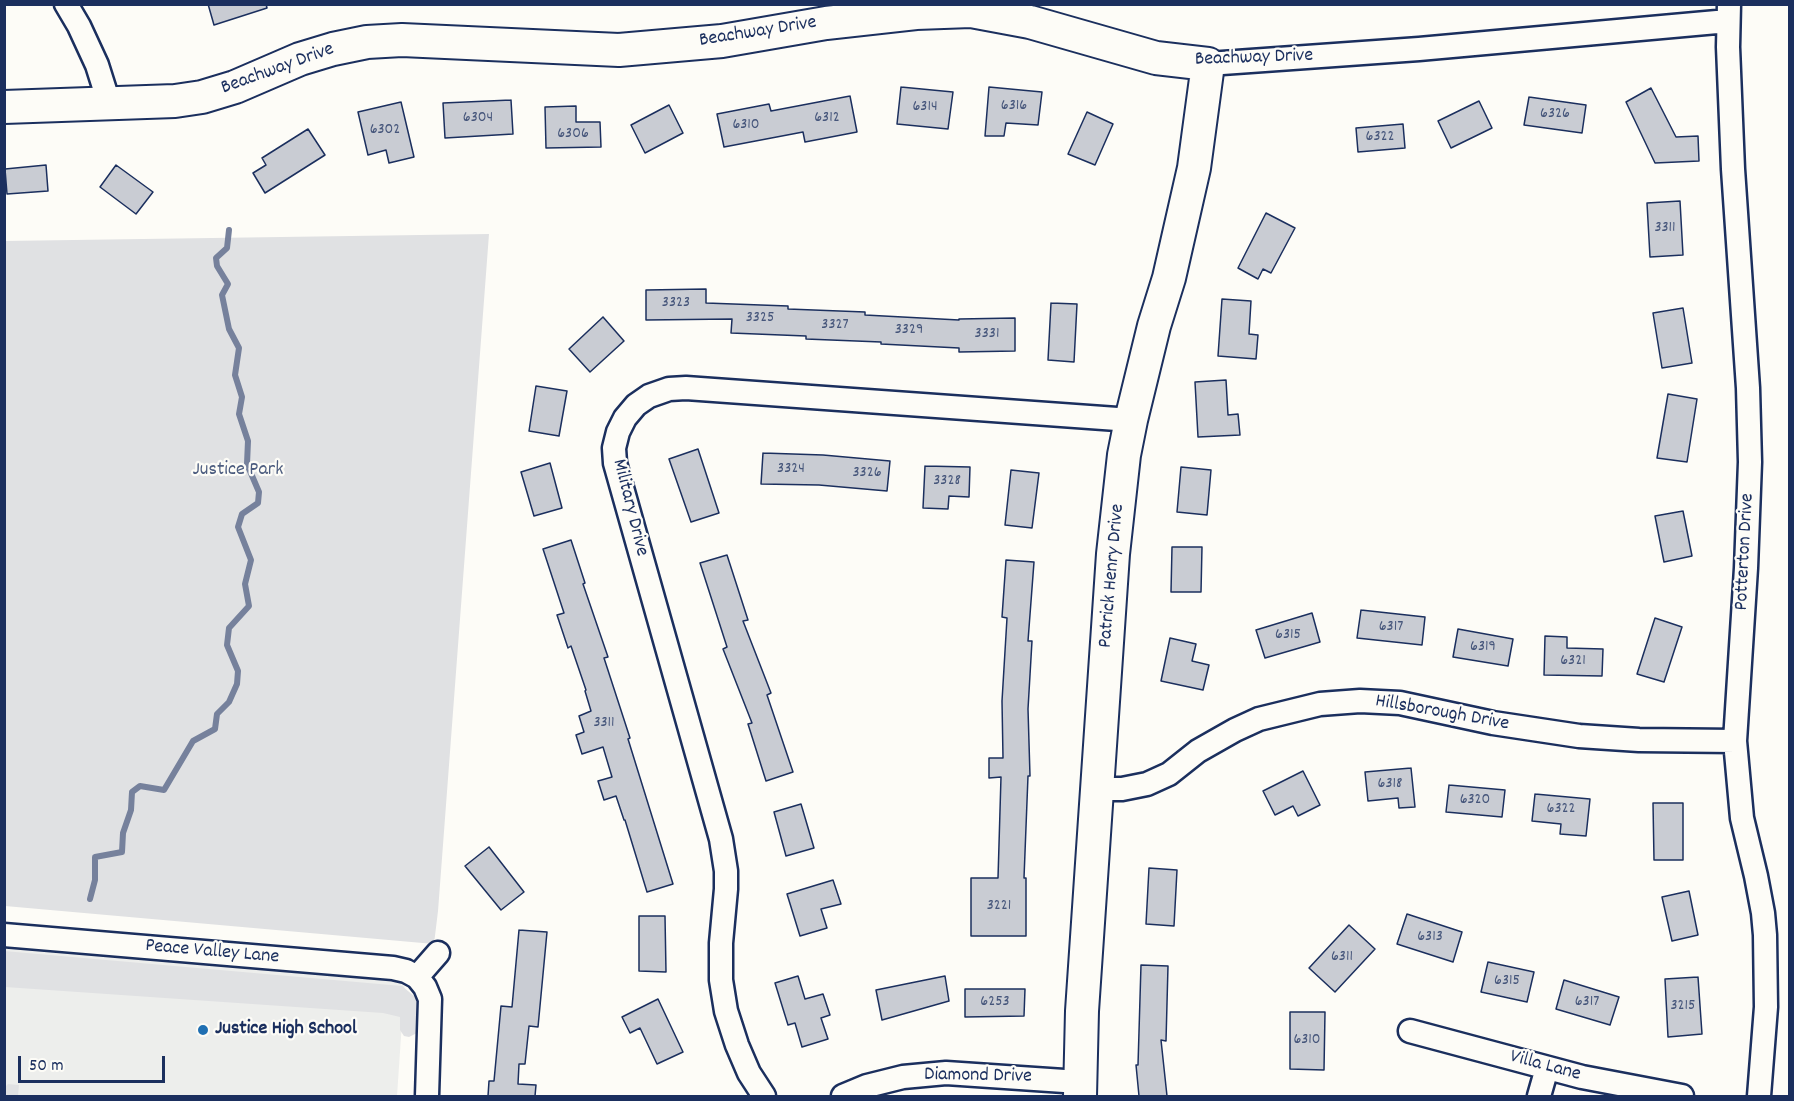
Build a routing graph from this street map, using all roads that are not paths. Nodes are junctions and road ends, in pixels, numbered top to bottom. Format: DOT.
graph roads {
  1 [pos="66,4"];
  2 [pos="1729,13"];
  3 [pos="1208,64"];
  4 [pos="109,103"];
  5 [pos="4,107"];
  6 [pos="1131,420"];
  7 [pos="1735,741"];
  8 [pos="1098,789"];
  9 [pos="4,935"];
  10 [pos="438,953"];
  11 [pos="417,977"];
  12 [pos="1410,1031"];
  13 [pos="1547,1068"];
  14 [pos="1080,1089"];
  15 [pos="427,1096"];
  16 [pos="764,1096"];
  17 [pos="843,1096"];
  18 [pos="1539,1096"];
  19 [pos="1682,1096"];
  20 [pos="1759,1096"];
  1 -- 4 [label="street"];
  2 -- 3 [label="street, Beachway Drive"];
  2 -- 7 [label="street, Potterton Drive"];
  3 -- 4 [label="street, Beachway Drive"];
  3 -- 6 [label="street, Patrick Henry Drive"];
  4 -- 5 [label="street, Beachway Drive"];
  6 -- 8 [label="street, Patrick Henry Drive"];
  6 -- 16 [label="street, Military Drive"];
  7 -- 8 [label="street, Hillsborough Drive"];
  7 -- 20 [label="street, Potterton Drive"];
  8 -- 14 [label="street, Patrick Henry Drive"];
  9 -- 11 [label="street, Peace Valley Lane"];
  10 -- 11 [label="street"];
  11 -- 15 [label="street"];
  12 -- 13 [label="street, Villa Lane"];
  13 -- 18 [label="street"];
  13 -- 19 [label="street, Villa Lane"];
  14 -- 17 [label="street, Diamond Drive"];
}
